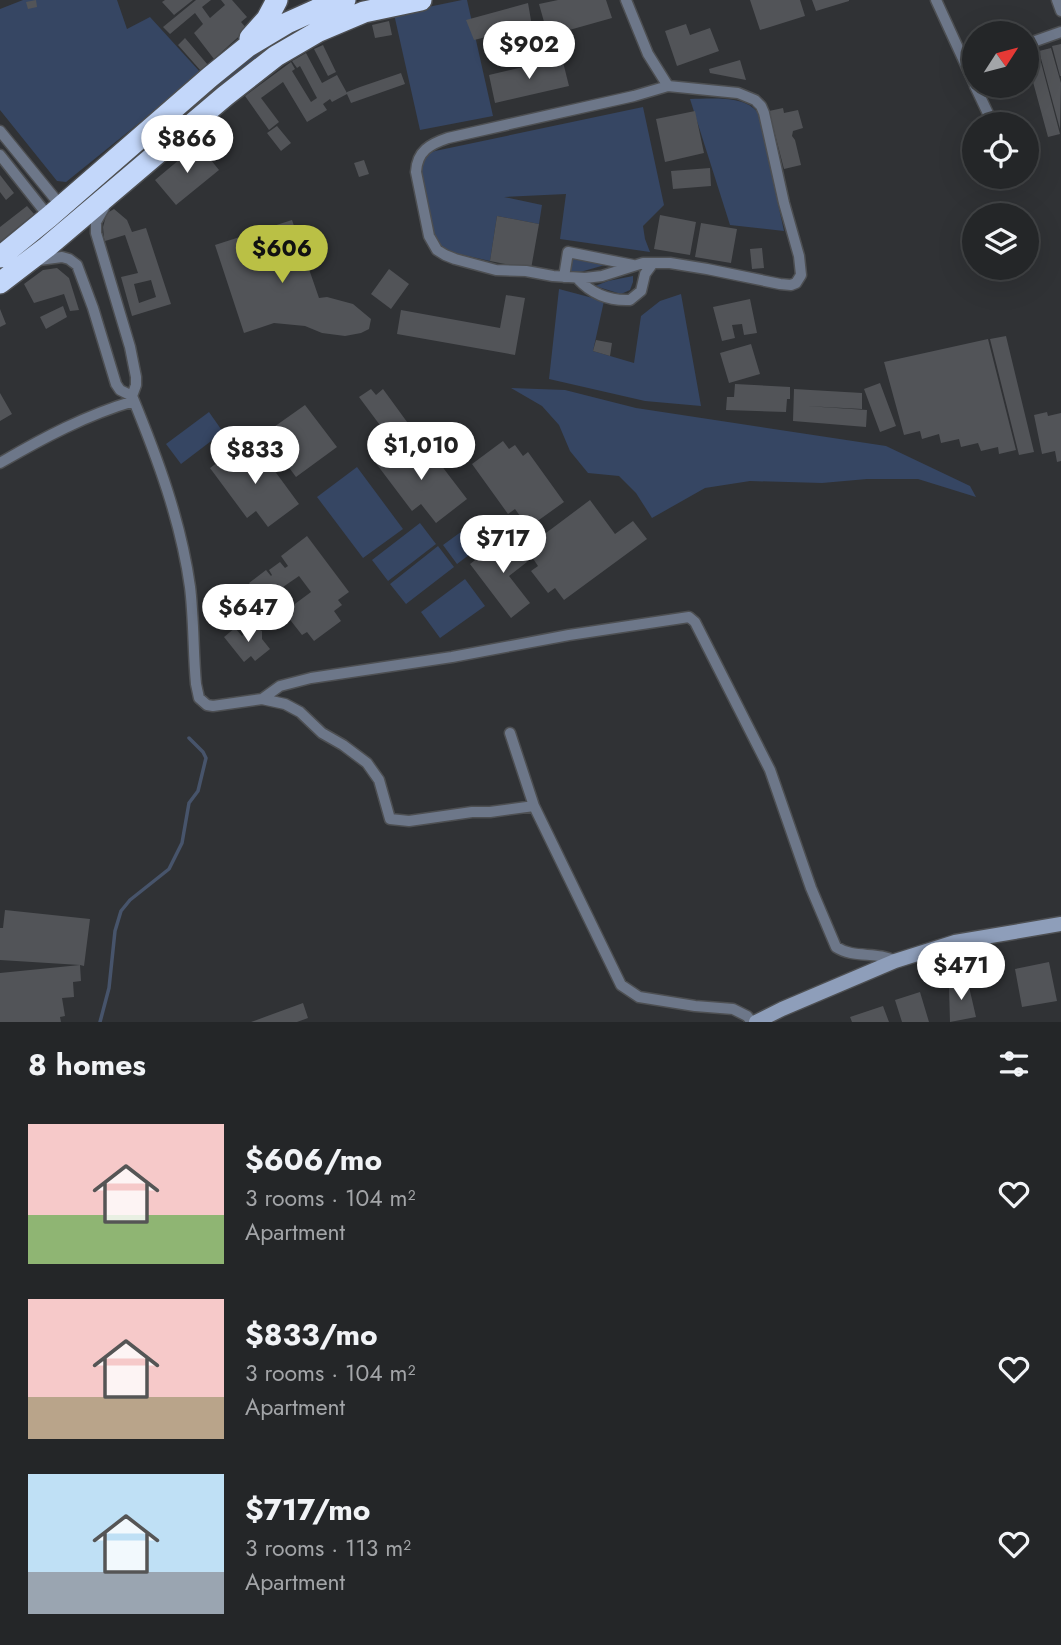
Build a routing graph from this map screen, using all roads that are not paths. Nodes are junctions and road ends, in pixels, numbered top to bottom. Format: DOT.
graph roads {
  1 [pos="277,0"];
  2 [pos="345,0"];
  3 [pos="421,0"];
  4 [pos="626,0"];
  5 [pos="936,0"];
  6 [pos="1058,0"];
  7 [pos="1061,11"];
  8 [pos="1061,32"];
  9 [pos="1040,39"];
  10 [pos="962,50"];
  11 [pos="210,76"];
  12 [pos="668,86"];
  13 [pos="0,131"];
  14 [pos="0,155"];
  15 [pos="129,178"];
  16 [pos="55,211"];
  17 [pos="0,257"];
  18 [pos="653,263"];
  19 [pos="636,265"];
  20 [pos="19,269"];
  21 [pos="564,276"];
  22 [pos="578,279"];
  23 [pos="0,283"];
  24 [pos="133,398"];
  25 [pos="0,463"];
  26 [pos="262,699"];
  27 [pos="509,733"];
  28 [pos="534,806"];
  29 [pos="1061,924"];
  30 [pos="895,961"];
  31 [pos="754,1022"];
  1 -- 11 [label="highway"];
  2 -- 11 [label="highway"];
  3 -- 15 [label="highway"];
  4 -- 12 [label="street"];
  5 -- 10 [label="street"];
  6 -- 7 [label="street"];
  8 -- 9 [label="street"];
  11 -- 16 [label="highway"];
  12 -- 18 [label="street"];
  12 -- 21 [label="street"];
  13 -- 16 [label="street"];
  14 -- 16 [label="street"];
  15 -- 20 [label="highway"];
  15 -- 24 [label="street"];
  16 -- 17 [label="highway"];
  18 -- 19 [label="street"];
  18 -- 22 [label="street"];
  19 -- 21 [label="street"];
  19 -- 22 [label="street"];
  20 -- 23 [label="highway"];
  20 -- 24 [label="street"];
  21 -- 22 [label="street"];
  24 -- 25 [label="street"];
  24 -- 26 [label="street"];
  26 -- 28 [label="street"];
  26 -- 30 [label="street"];
  27 -- 28 [label="street"];
  28 -- 31 [label="street"];
  29 -- 30 [label="street"];
  30 -- 31 [label="street"];
}
